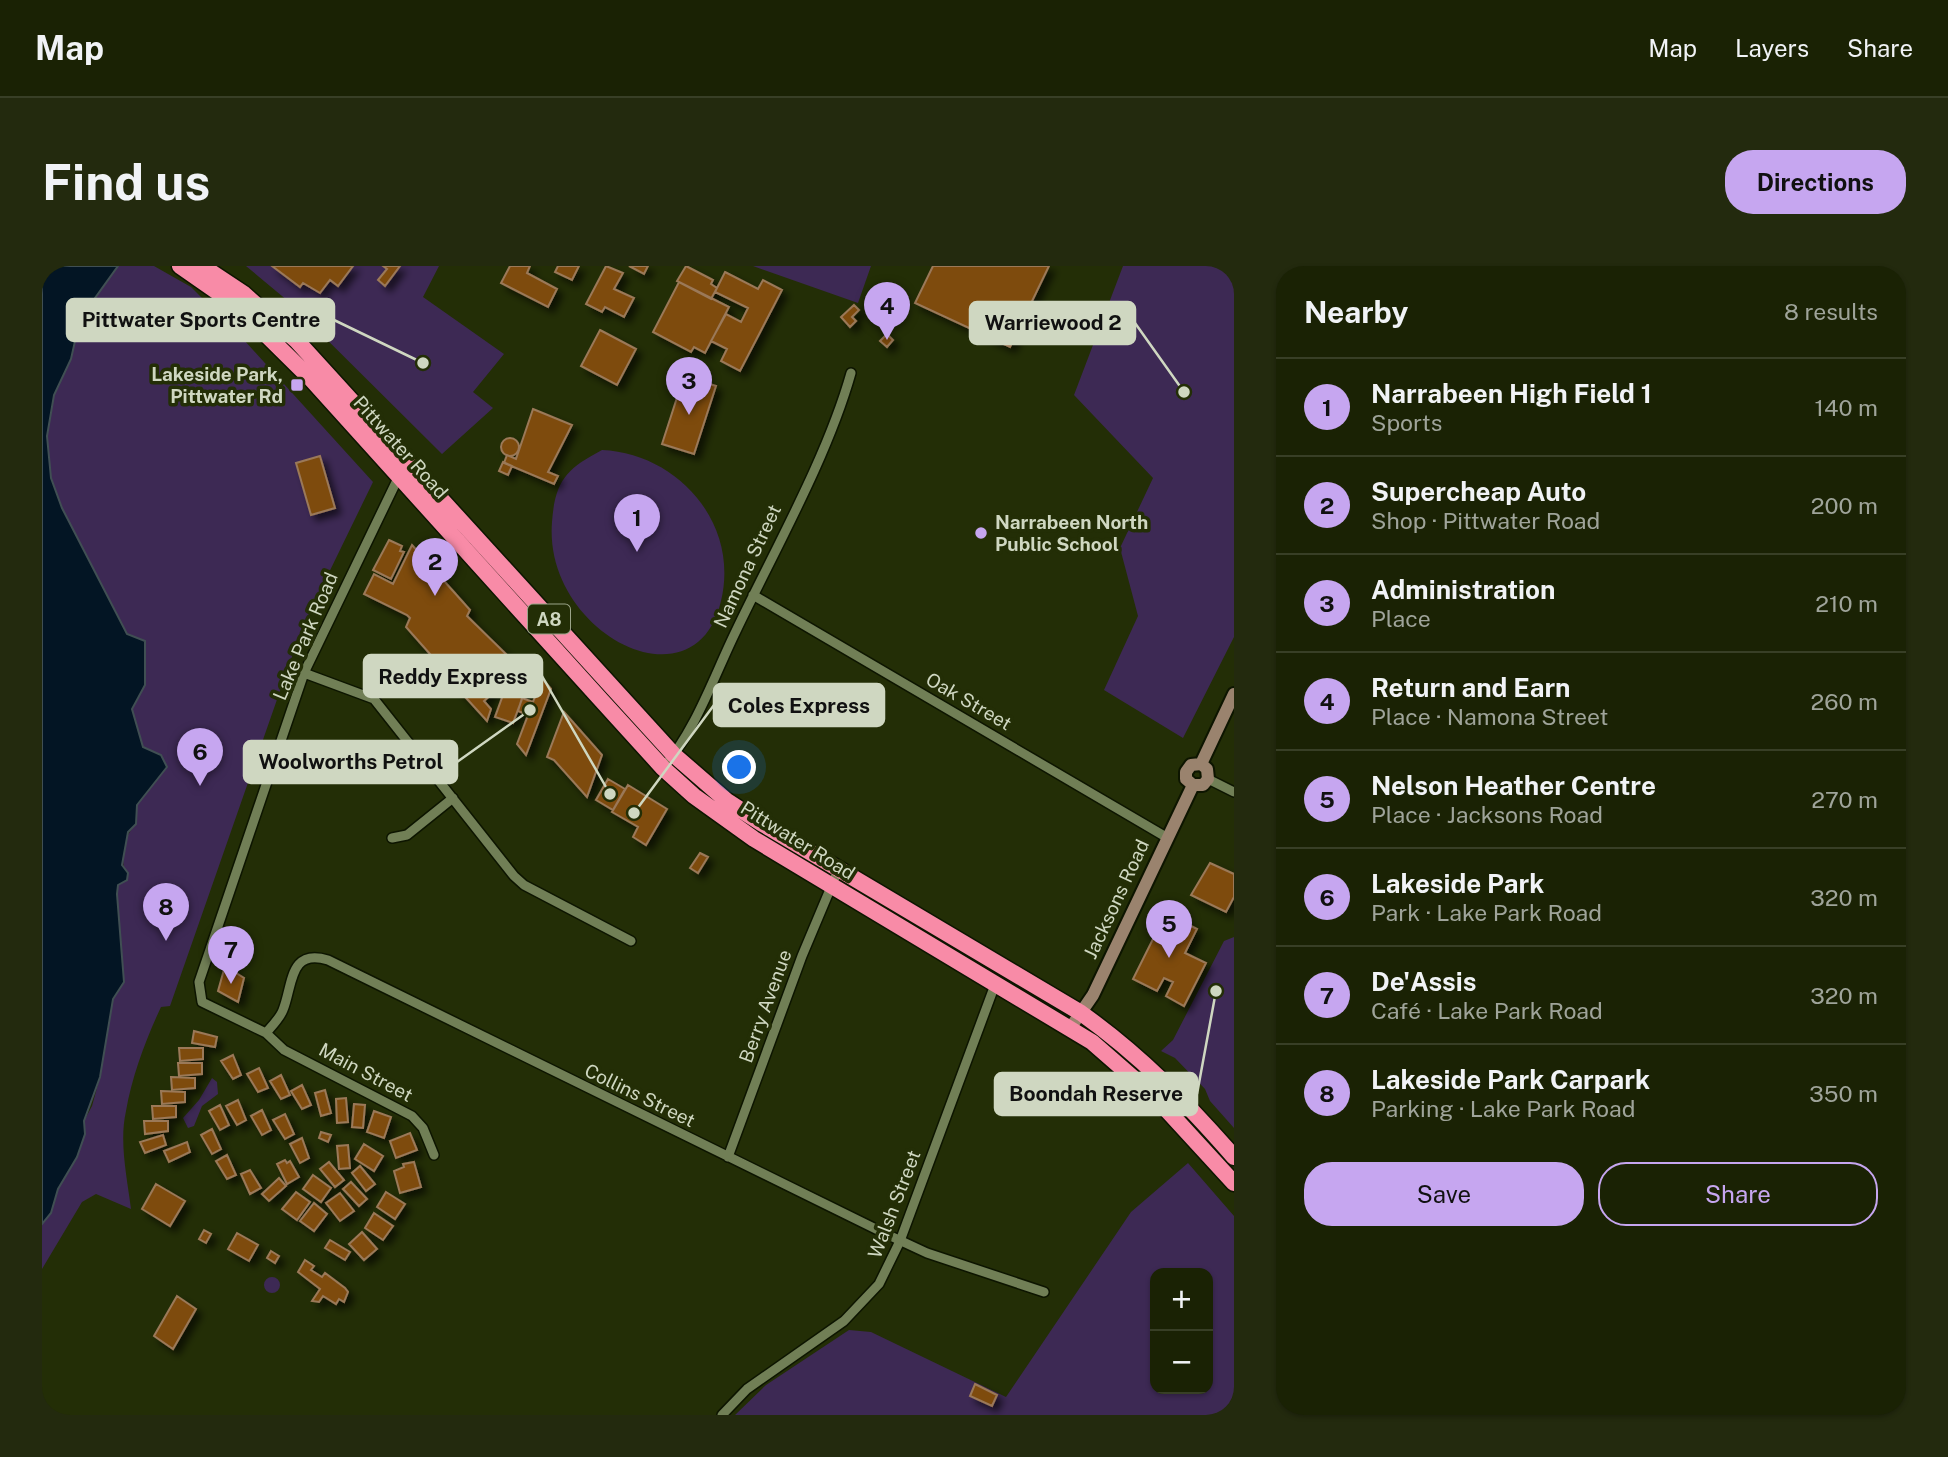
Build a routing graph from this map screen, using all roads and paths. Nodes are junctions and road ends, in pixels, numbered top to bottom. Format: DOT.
graph roads {
  1 [pos="180,266"];
  2 [pos="202,266"];
  3 [pos="851,373"];
  4 [pos="404,470"];
  5 [pos="753,595"];
  6 [pos="304,673"];
  7 [pos="1234,694"];
  8 [pos="669,762"];
  9 [pos="1202,764"];
  10 [pos="1208,779"];
  11 [pos="1193,785"];
  12 [pos="1234,792"];
  13 [pos="453,798"];
  14 [pos="1166,837"];
  15 [pos="392,838"];
  16 [pos="839,868"];
  17 [pos="831,885"];
  18 [pos="631,941"];
  19 [pos="996,982"];
  20 [pos="1081,1013"];
  21 [pos="1071,1027"];
  22 [pos="266,1033"];
  23 [pos="434,1155"];
  24 [pos="728,1157"];
  25 [pos="1234,1157"];
  26 [pos="1234,1183"];
  27 [pos="900,1241"];
  28 [pos="1044,1292"];
  29 [pos="722,1415"];
  1 -- 4 [label="highway, Pittwater Road / A8"];
  2 -- 4 [label="highway, Pittwater Road / A8"];
  3 -- 5 [label="street, Namona Street"];
  4 -- 6 [label="street, Lake Park Road"];
  4 -- 8 [label="highway, Pittwater Road / A8"];
  5 -- 8 [label="street, Namona Street"];
  5 -- 14 [label="street, Oak Street"];
  6 -- 13 [label="street"];
  6 -- 22 [label="street, Lake Park Road"];
  7 -- 9 [label="street"];
  8 -- 16 [label="highway, Pittwater Road / A8"];
  8 -- 17 [label="highway, Pittwater Road / A8"];
  9 -- 10 [label="street"];
  9 -- 11 [label="street"];
  10 -- 11 [label="street"];
  10 -- 12 [label="street"];
  11 -- 14 [label="street, Jacksons Road"];
  13 -- 15 [label="street"];
  13 -- 18 [label="street"];
  14 -- 20 [label="street, Jacksons Road"];
  16 -- 17 [label="street, Berry Avenue"];
  16 -- 20 [label="highway, Pittwater Road / A8"];
  17 -- 19 [label="highway, Pittwater Road / A8"];
  17 -- 24 [label="street, Berry Avenue"];
  19 -- 21 [label="highway, Pittwater Road / A8"];
  19 -- 27 [label="street, Walsh Street"];
  20 -- 21 [label="street, Jacksons Road"];
  20 -- 25 [label="highway, Pittwater Road / A8"];
  21 -- 26 [label="highway, Pittwater Road / A8"];
  22 -- 23 [label="street, Main Street"];
  22 -- 24 [label="street, Collins Street"];
  24 -- 27 [label="street, Collins Street"];
  27 -- 28 [label="street, Collins Street"];
  27 -- 29 [label="street, Walsh Street"];
}
